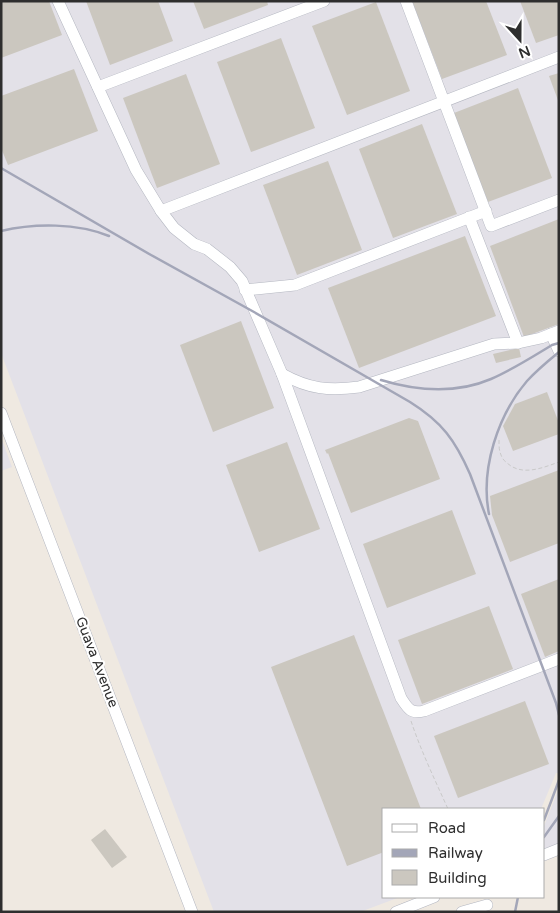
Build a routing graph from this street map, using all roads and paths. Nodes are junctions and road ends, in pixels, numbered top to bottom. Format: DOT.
graph roads {
  1 [pos="58,1"];
  2 [pos="324,1"];
  3 [pos="406,1"];
  4 [pos="559,56"];
  5 [pos="98,87"];
  6 [pos="444,101"];
  7 [pos="559,200"];
  8 [pos="161,211"];
  9 [pos="486,211"];
  10 [pos="469,217"];
  11 [pos="245,290"];
  12 [pos="555,333"];
  13 [pos="518,343"];
  14 [pos="559,351"];
  15 [pos="282,374"];
  16 [pos="1,413"];
  17 [pos="499,440"];
  18 [pos="559,462"];
  19 [pos="559,659"];
  20 [pos="406,706"];
  21 [pos="448,808"];
  22 [pos="559,849"];
  23 [pos="545,855"];
  24 [pos="431,898"];
  25 [pos="487,904"];
  26 [pos="192,912"];
  27 [pos="396,912"];
  28 [pos="462,912"];
  1 -- 5 [label="street"];
  2 -- 5 [label="street"];
  3 -- 6 [label="street"];
  4 -- 6 [label="street"];
  5 -- 8 [label="street"];
  6 -- 8 [label="street"];
  6 -- 9 [label="street"];
  7 -- 9 [label="street"];
  8 -- 11 [label="street"];
  9 -- 10 [label="street"];
  10 -- 11 [label="street"];
  10 -- 13 [label="street"];
  11 -- 15 [label="street"];
  12 -- 13 [label="street"];
  12 -- 14 [label="street"];
  13 -- 15 [label="street"];
  15 -- 20 [label="street"];
  16 -- 26 [label="street, Guava Avenue"];
  17 -- 18 [label="path"];
  19 -- 20 [label="street"];
  20 -- 21 [label="path"];
  22 -- 23 [label="street"];
  24 -- 27 [label="street"];
  25 -- 28 [label="street"];
}
